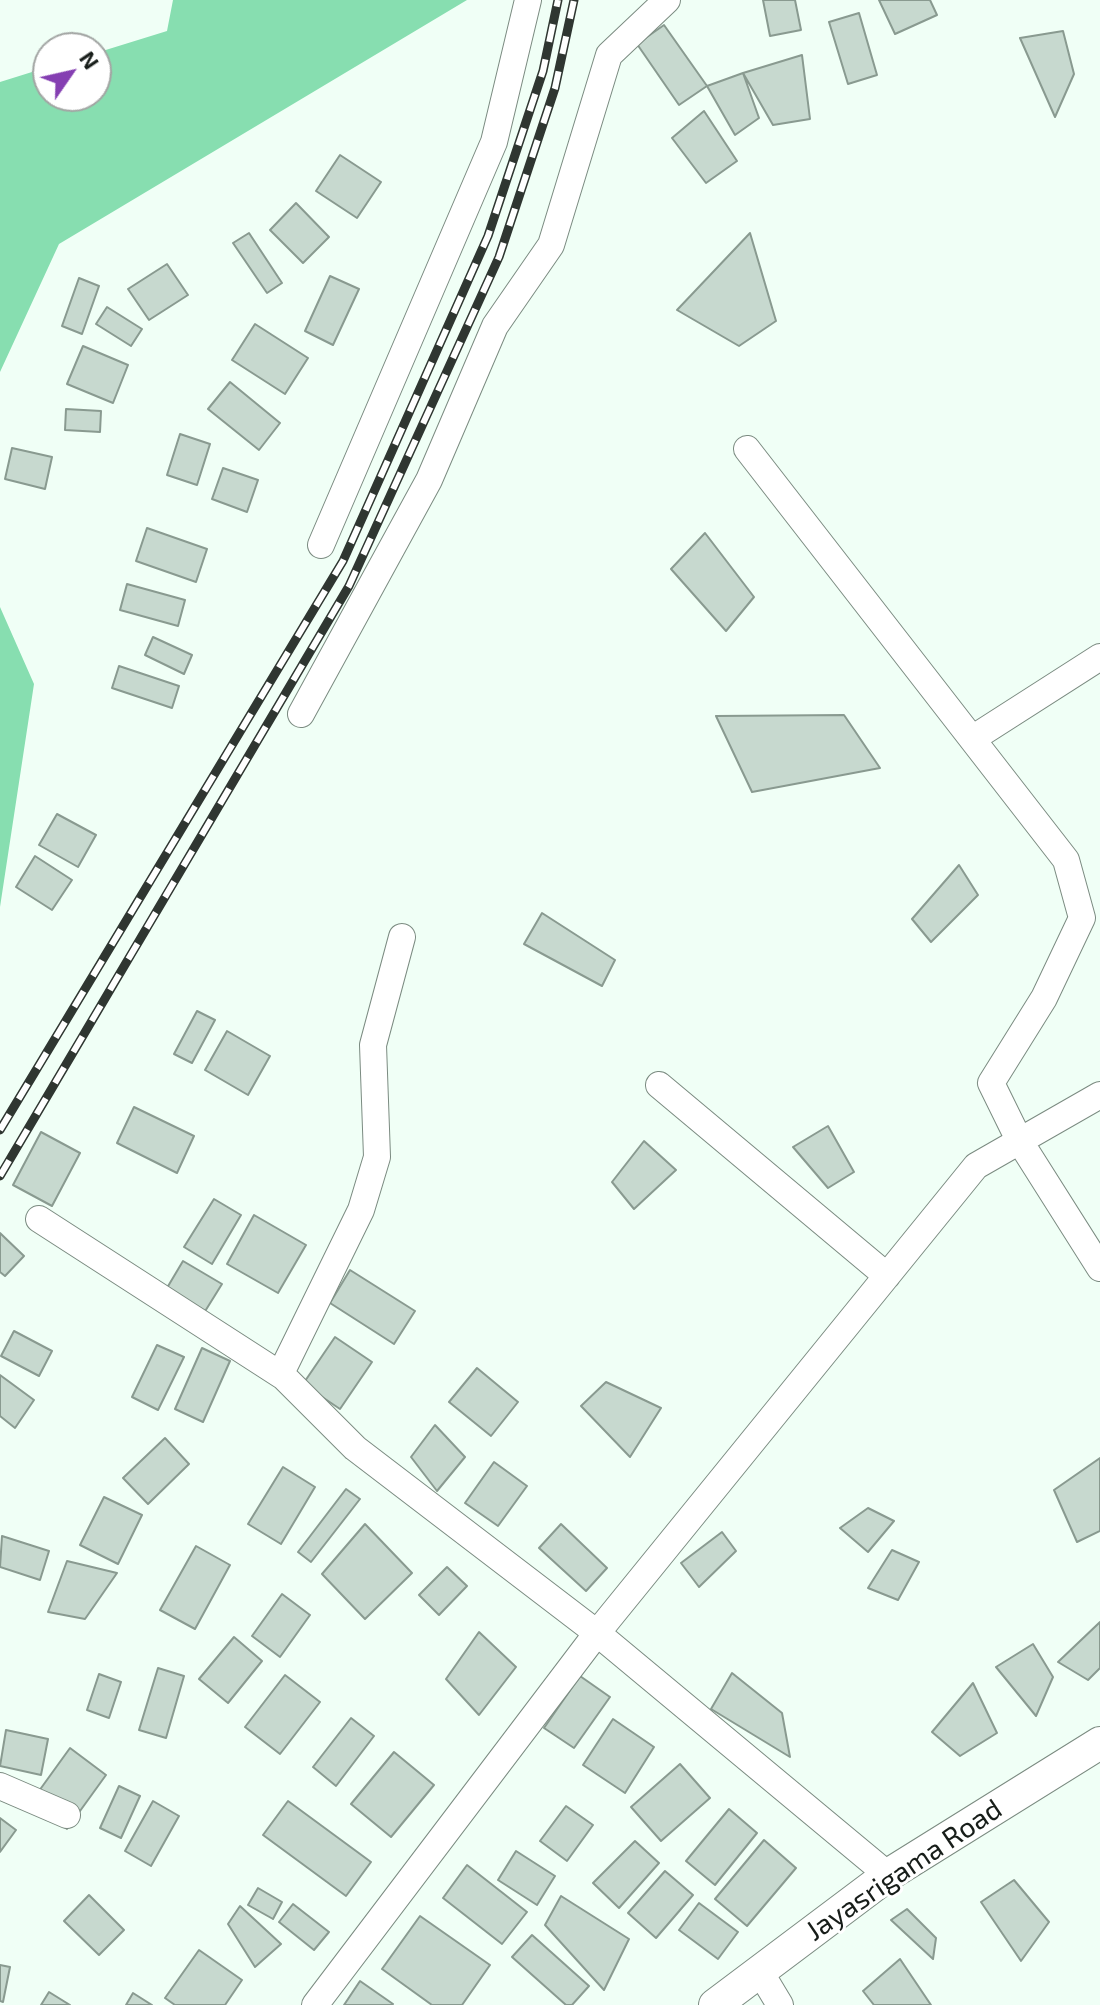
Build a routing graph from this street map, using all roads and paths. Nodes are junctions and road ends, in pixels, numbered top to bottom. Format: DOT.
graph roads {
  1 [pos="528,0"];
  2 [pos="667,0"];
  3 [pos="747,449"];
  4 [pos="321,545"];
  5 [pos="1100,657"];
  6 [pos="301,714"];
  7 [pos="972,739"];
  8 [pos="402,937"];
  9 [pos="659,1085"];
  10 [pos="1100,1095"];
  11 [pos="1019,1140"];
  12 [pos="39,1219"];
  13 [pos="1100,1268"];
  14 [pos="887,1276"];
  15 [pos="284,1377"];
  16 [pos="597,1633"];
  17 [pos="1100,1743"];
  18 [pos="0,1786"];
  19 [pos="67,1815"];
  20 [pos="888,1875"];
  21 [pos="759,1970"];
  22 [pos="315,2005"];
  23 [pos="715,2005"];
  24 [pos="780,2005"];
  1 -- 4 [label="street"];
  2 -- 6 [label="street"];
  3 -- 7 [label="street"];
  5 -- 7 [label="street"];
  7 -- 11 [label="street"];
  8 -- 15 [label="street"];
  9 -- 14 [label="street"];
  10 -- 11 [label="street"];
  11 -- 13 [label="street"];
  11 -- 14 [label="street"];
  12 -- 15 [label="street"];
  14 -- 16 [label="street"];
  15 -- 16 [label="street"];
  16 -- 20 [label="street"];
  16 -- 22 [label="street"];
  17 -- 20 [label="street, Jayasrigama Road"];
  18 -- 19 [label="street"];
  20 -- 21 [label="street, Jayasrigama Road"];
  21 -- 23 [label="street, Jayasrigama Road"];
  21 -- 24 [label="street"];
}
